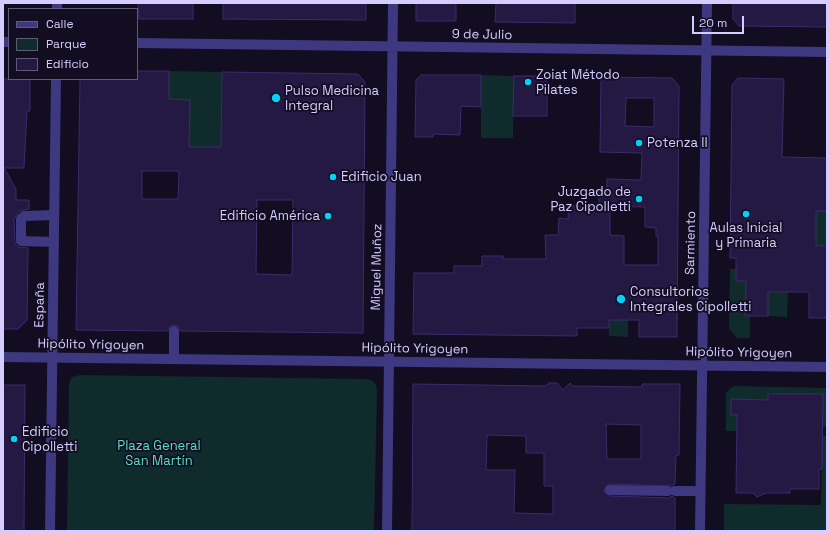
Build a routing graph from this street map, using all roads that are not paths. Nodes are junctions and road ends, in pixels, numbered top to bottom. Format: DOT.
graph roads {
  1 [pos="393,3"];
  2 [pos="707,3"];
  3 [pos="138,43"];
  4 [pos="393,47"];
  5 [pos="706,51"];
  6 [pos="827,52"];
  7 [pos="56,80"];
  8 [pos="54,215"];
  9 [pos="54,242"];
  10 [pos="174,331"];
  11 [pos="3,357"];
  12 [pos="52,357"];
  13 [pos="174,359"];
  14 [pos="389,361"];
  15 [pos="702,365"];
  16 [pos="827,367"];
  17 [pos="610,490"];
  18 [pos="700,491"];
  19 [pos="50,531"];
  20 [pos="387,531"];
  21 [pos="700,531"];
  1 -- 4 [label="street, Miguel Muñoz"];
  2 -- 5 [label="street, Sarmiento"];
  3 -- 4 [label="street, 9 de Julio"];
  4 -- 5 [label="street, 9 de Julio"];
  4 -- 14 [label="street, Miguel Muñoz"];
  5 -- 6 [label="street, 9 de Julio"];
  5 -- 15 [label="street, Sarmiento"];
  7 -- 8 [label="street, España"];
  8 -- 9 [label="street, España"];
  8 -- 9 [label="street"];
  9 -- 12 [label="street, España"];
  10 -- 13 [label="street"];
  11 -- 12 [label="street, Hipólito Yrigoyen"];
  12 -- 13 [label="street, Hipólito Yrigoyen"];
  12 -- 19 [label="street, España"];
  13 -- 14 [label="street, Hipólito Yrigoyen"];
  14 -- 15 [label="street, Hipólito Yrigoyen"];
  14 -- 20 [label="street, Miguel Muñoz"];
  15 -- 16 [label="street, Hipólito Yrigoyen"];
  15 -- 18 [label="street, Sarmiento"];
  17 -- 18 [label="street"];
  18 -- 21 [label="street, Sarmiento"];
}
